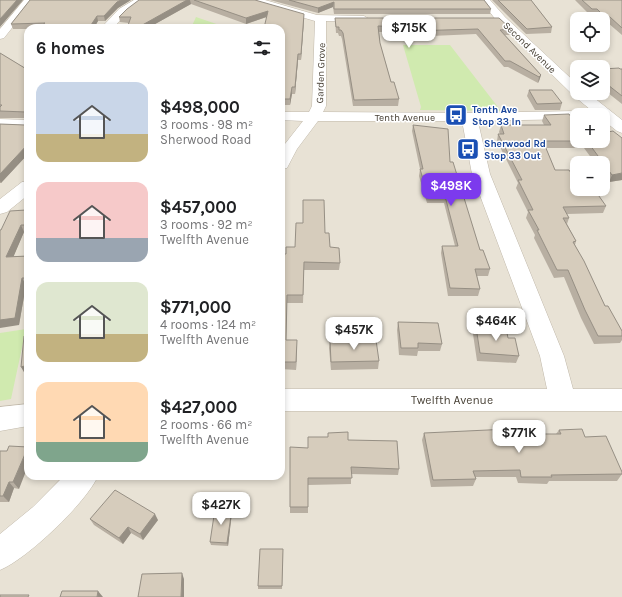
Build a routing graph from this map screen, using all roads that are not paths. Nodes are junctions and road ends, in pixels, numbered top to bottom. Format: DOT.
graph roads {
  1 [pos="29,0"];
  2 [pos="254,0"];
  3 [pos="485,0"];
  4 [pos="494,0"];
  5 [pos="137,2"];
  6 [pos="321,19"];
  7 [pos="374,19"];
  8 [pos="486,19"];
  9 [pos="501,19"];
  10 [pos="111,24"];
  11 [pos="120,24"];
  12 [pos="0,36"];
  13 [pos="570,74"];
  14 [pos="570,84"];
  15 [pos="585,100"];
  16 [pos="601,100"];
  17 [pos="593,108"];
  18 [pos="570,115"];
  19 [pos="285,116"];
  20 [pos="314,116"];
  21 [pos="622,116"];
  22 [pos="466,117"];
  23 [pos="610,121"];
  24 [pos="0,124"];
  25 [pos="24,125"];
  26 [pos="622,128"];
  27 [pos="285,157"];
  28 [pos="24,189"];
  29 [pos="0,208"];
  30 [pos="285,400"];
  31 [pos="563,400"];
  32 [pos="622,400"];
  33 [pos="24,415"];
  34 [pos="0,418"];
  35 [pos="80,480"];
  36 [pos="0,554"];
  1 -- 12 [label="street"];
  2 -- 6 [label="street"];
  3 -- 9 [label="street, Second Avenue"];
  4 -- 13 [label="street, Second Avenue"];
  5 -- 10 [label="street"];
  5 -- 11 [label="street"];
  6 -- 7 [label="street"];
  6 -- 20 [label="street, Garden Grove"];
  8 -- 9 [label="street"];
  9 -- 14 [label="street, Second Avenue"];
  15 -- 17 [label="street, Second Avenue"];
  16 -- 21 [label="street"];
  18 -- 22 [label="street, Tenth Avenue"];
  19 -- 20 [label="street, Tenth Avenue"];
  20 -- 22 [label="street, Tenth Avenue"];
  20 -- 27 [label="street, Garden Grove"];
  22 -- 31 [label="street"];
  23 -- 26 [label="street, Second Avenue"];
  24 -- 25 [label="street"];
  28 -- 29 [label="street"];
  30 -- 31 [label="street, Twelfth Avenue"];
  31 -- 32 [label="street, Twelfth Avenue"];
  33 -- 34 [label="street"];
  35 -- 36 [label="street"];
}
